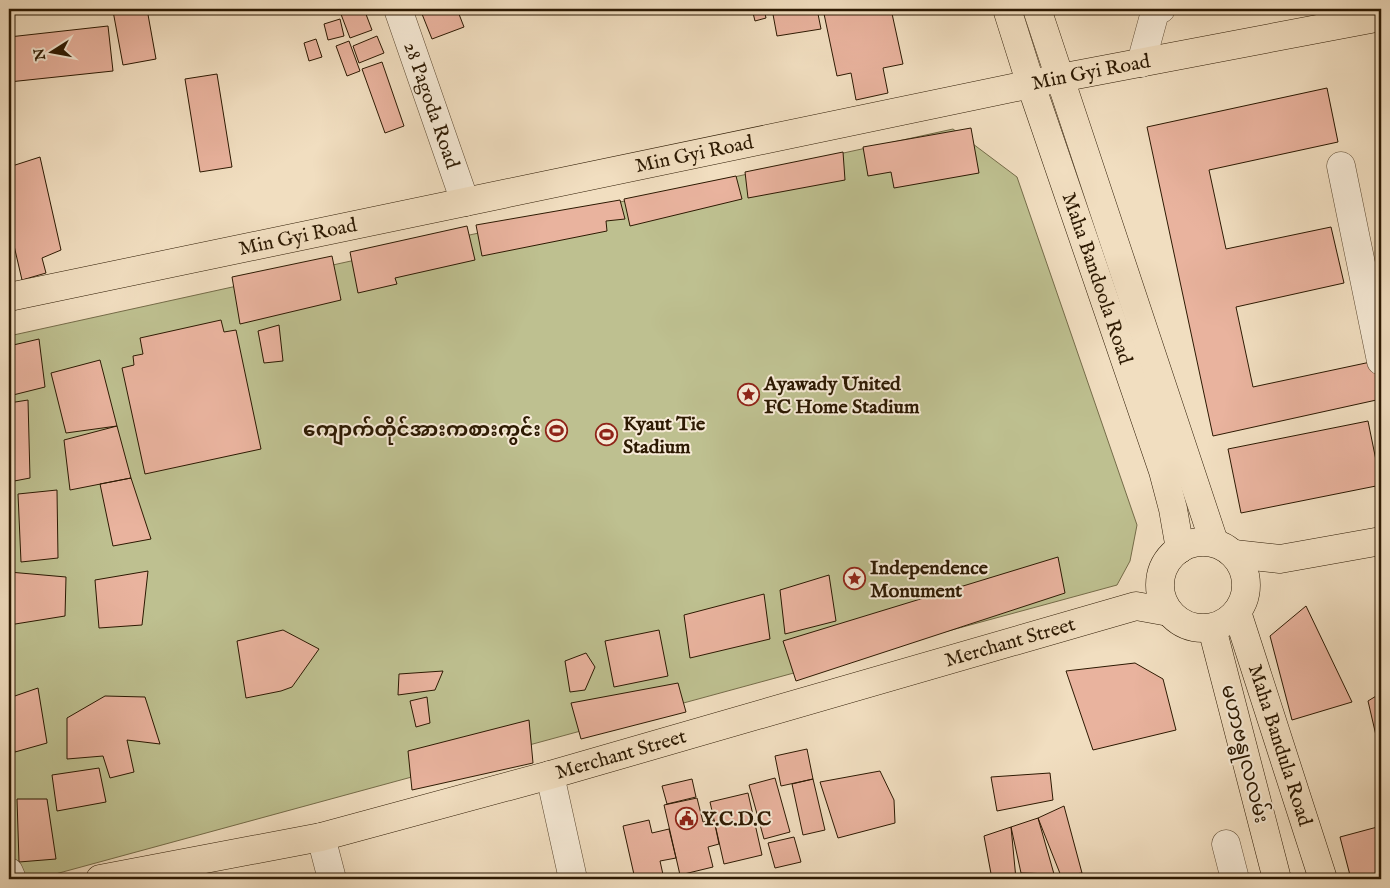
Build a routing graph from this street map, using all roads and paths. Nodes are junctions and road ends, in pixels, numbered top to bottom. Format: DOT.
graph roads {
  1 [pos="398,9"];
  2 [pos="1007,9"];
  3 [pos="1037,9"];
  4 [pos="1161,9"];
  5 [pos="1381,17"];
  6 [pos="1141,63"];
  7 [pos="1060,78"];
  8 [pos="1031,85"];
  9 [pos="1341,166"];
  10 [pos="465,202"];
  11 [pos="9,296"];
  12 [pos="1381,361"];
  13 [pos="1381,541"];
  14 [pos="1224,548"];
  15 [pos="1180,549"];
  16 [pos="1280,559"];
  17 [pos="1161,578"];
  18 [pos="1247,583"];
  19 [pos="1136,606"];
  20 [pos="1169,612"];
  21 [pos="1237,612"];
  22 [pos="1212,628"];
  23 [pos="550,775"];
  24 [pos="320,837"];
  25 [pos="1226,844"];
  26 [pos="9,872"];
  27 [pos="12,879"];
  28 [pos="100,879"];
  29 [pos="332,879"];
  30 [pos="573,879"];
  31 [pos="1235,879"];
  32 [pos="1277,879"];
  33 [pos="1323,879"];
  1 -- 10 [label="street, 28 Pagoda Road"];
  2 -- 8 [label="main road, Maha Bandoola Road"];
  3 -- 7 [label="main road, Maha Bandoola Road"];
  4 -- 6 [label="street"];
  5 -- 6 [label="main road, Min Gyi Road"];
  6 -- 7 [label="main road, Min Gyi Road"];
  7 -- 8 [label="main road, Min Gyi Road"];
  7 -- 14 [label="main road, Maha Bandoola Road"];
  8 -- 10 [label="main road, Min Gyi Road"];
  8 -- 15 [label="main road, Maha Bandoola Road"];
  9 -- 12 [label="street"];
  10 -- 11 [label="main road, Min Gyi Road"];
  13 -- 16 [label="main road"];
  14 -- 15 [label="main road"];
  14 -- 16 [label="main road"];
  14 -- 18 [label="main road"];
  15 -- 17 [label="main road"];
  16 -- 18 [label="main road"];
  17 -- 19 [label="main road"];
  17 -- 20 [label="main road"];
  18 -- 21 [label="main road"];
  19 -- 20 [label="main road"];
  19 -- 23 [label="main road, Merchant Street"];
  20 -- 22 [label="main road"];
  21 -- 22 [label="main road"];
  21 -- 33 [label="main road, Maha Bandula Road"];
  22 -- 32 [label="main road, မဟာဗန္ဓုလလမ်း"];
  23 -- 24 [label="main road, Merchant Street"];
  23 -- 30 [label="street"];
  24 -- 28 [label="main road, Merchant Street"];
  24 -- 29 [label="street"];
  25 -- 31 [label="street"];
  26 -- 27 [label="street"];
}
